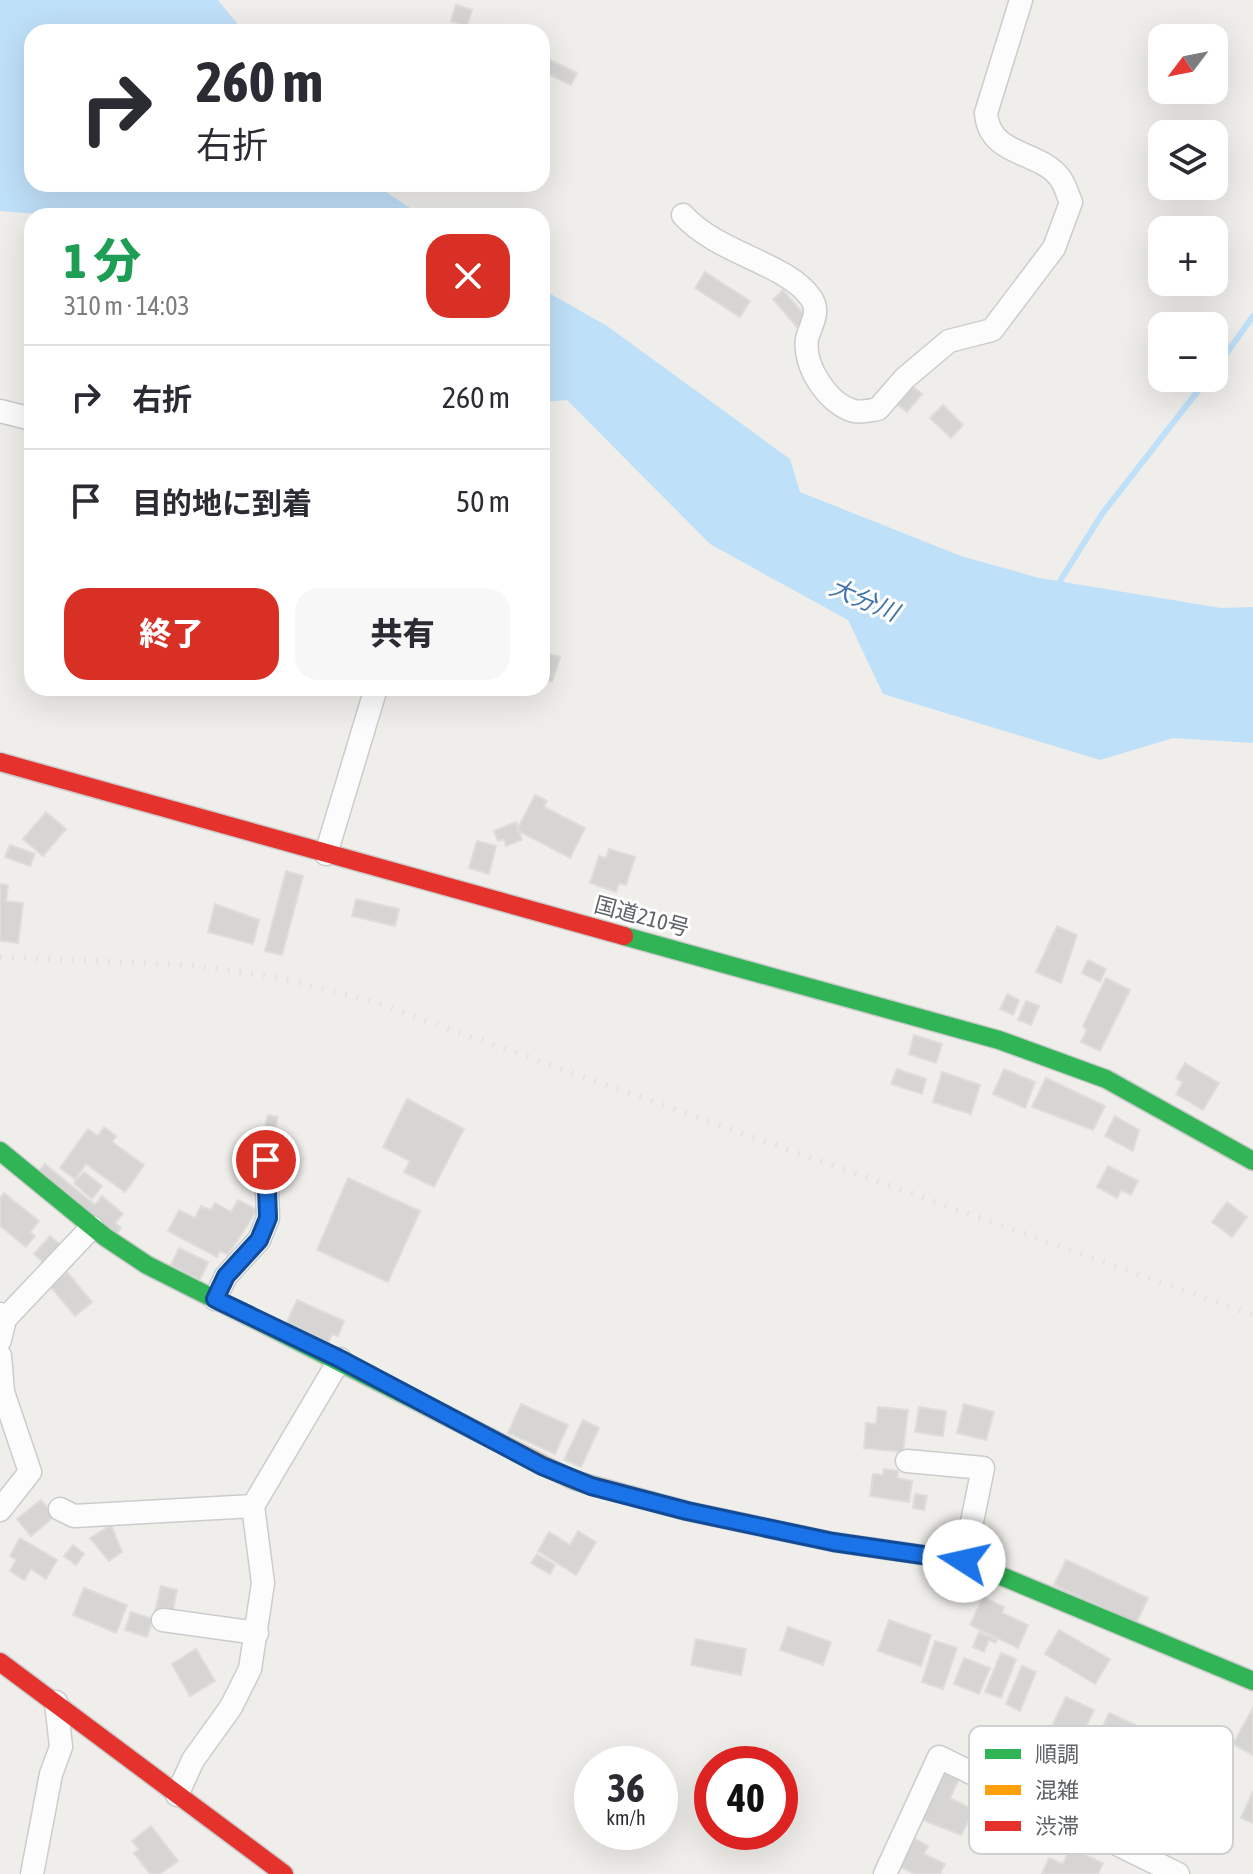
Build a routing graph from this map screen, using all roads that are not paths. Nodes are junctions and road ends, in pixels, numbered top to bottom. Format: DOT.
graph roads {
  1 [pos="1021,0"];
  2 [pos="683,215"];
  3 [pos="0,411"];
  4 [pos="24,417"];
  5 [pos="374,696"];
  6 [pos="0,762"];
  7 [pos="326,854"];
  8 [pos="0,1151"];
  9 [pos="266,1160"];
  10 [pos="1253,1161"];
  11 [pos="92,1227"];
  12 [pos="215,1299"];
  13 [pos="2,1324"];
  14 [pos="0,1356"];
  15 [pos="340,1359"];
  16 [pos="907,1461"];
  17 [pos="253,1506"];
  18 [pos="60,1509"];
  19 [pos="0,1510"];
  20 [pos="964,1561"];
  21 [pos="163,1620"];
  22 [pos="257,1633"];
  23 [pos="0,1662"];
  24 [pos="1253,1681"];
  25 [pos="56,1702"];
  26 [pos="969,1772"];
  27 [pos="177,1795"];
  28 [pos="1137,1854"];
  29 [pos="32,1874"];
  30 [pos="284,1874"];
  31 [pos="885,1874"];
  32 [pos="1178,1874"];
  1 -- 2 [label="street"];
  3 -- 4 [label="street"];
  5 -- 7 [label="street"];
  6 -- 7 [label="main road, 国道210号"];
  7 -- 10 [label="main road, 国道210号"];
  8 -- 11 [label="main road"];
  9 -- 12 [label="street"];
  11 -- 12 [label="main road"];
  11 -- 13 [label="street"];
  12 -- 15 [label="main road"];
  14 -- 19 [label="street"];
  15 -- 17 [label="street"];
  15 -- 20 [label="main road"];
  16 -- 20 [label="street"];
  17 -- 18 [label="street"];
  17 -- 22 [label="street"];
  20 -- 24 [label="main road"];
  21 -- 22 [label="street"];
  22 -- 27 [label="street"];
  23 -- 25 [label="main road"];
  25 -- 27 [label="main road"];
  25 -- 29 [label="street"];
  26 -- 31 [label="street"];
  27 -- 30 [label="main road"];
  28 -- 32 [label="street"];
}
